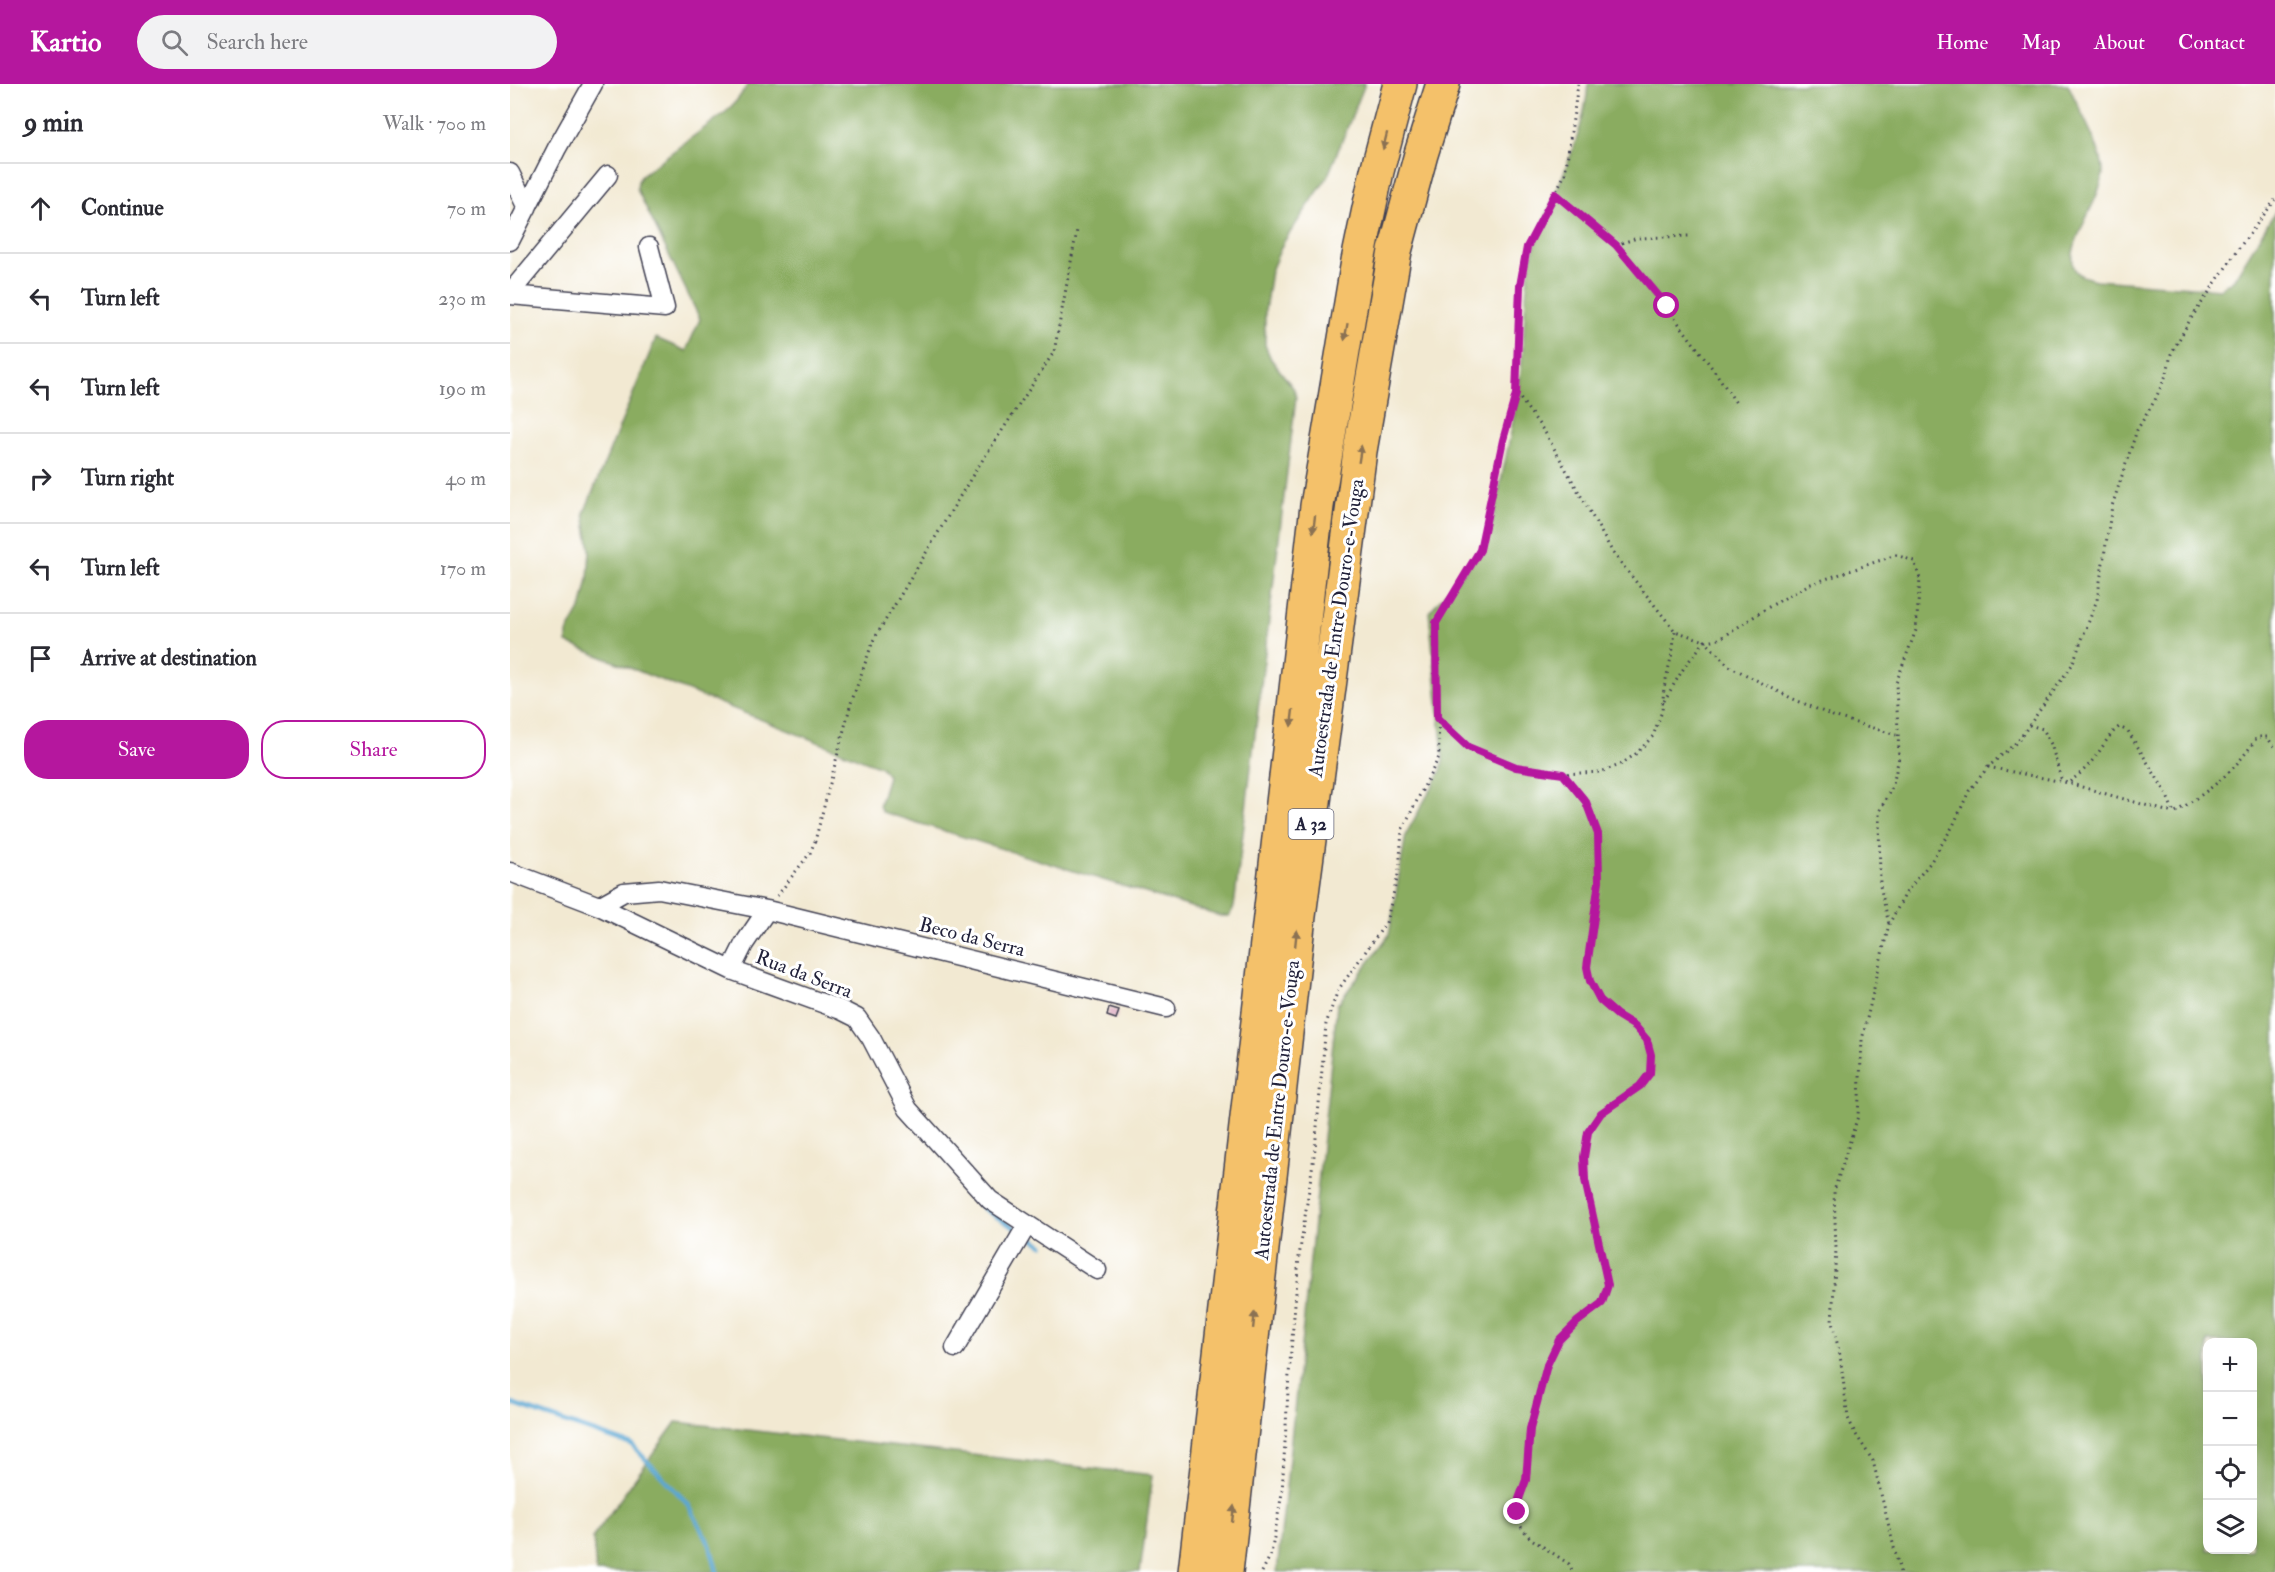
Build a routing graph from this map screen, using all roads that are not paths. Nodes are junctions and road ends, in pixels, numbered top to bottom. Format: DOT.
graph roads {
  1 [pos="593,84"];
  2 [pos="1400,84"];
  3 [pos="1443,84"];
  4 [pos="510,172"];
  5 [pos="608,175"];
  6 [pos="527,208"];
  7 [pos="510,242"];
  8 [pos="649,247"];
  9 [pos="510,294"];
  10 [pos="510,872"];
  11 [pos="599,906"];
  12 [pos="767,910"];
  13 [pos="731,970"];
  14 [pos="1166,1008"];
  15 [pos="1027,1225"];
  16 [pos="1097,1270"];
  17 [pos="955,1348"];
  18 [pos="1195,1572"];
  19 [pos="1226,1572"];
  1 -- 6 [label="street"];
  2 -- 18 [label="highway, Autoestrada de Entre Douro-e-Vouga / A 32, one-way"];
  19 -- 3 [label="highway, Autoestrada de Entre Douro-e-Vouga / A 32, one-way"];
  4 -- 6 [label="street"];
  5 -- 9 [label="street"];
  6 -- 7 [label="street"];
  8 -- 9 [label="street"];
  10 -- 11 [label="street, Rua da Serra"];
  11 -- 12 [label="street, Beco da Serra"];
  11 -- 13 [label="street, Rua da Serra"];
  12 -- 13 [label="street"];
  12 -- 14 [label="street, Beco da Serra"];
  13 -- 15 [label="street, Rua da Serra"];
  15 -- 16 [label="street, Rua da Serra"];
  15 -- 17 [label="street"];
}
